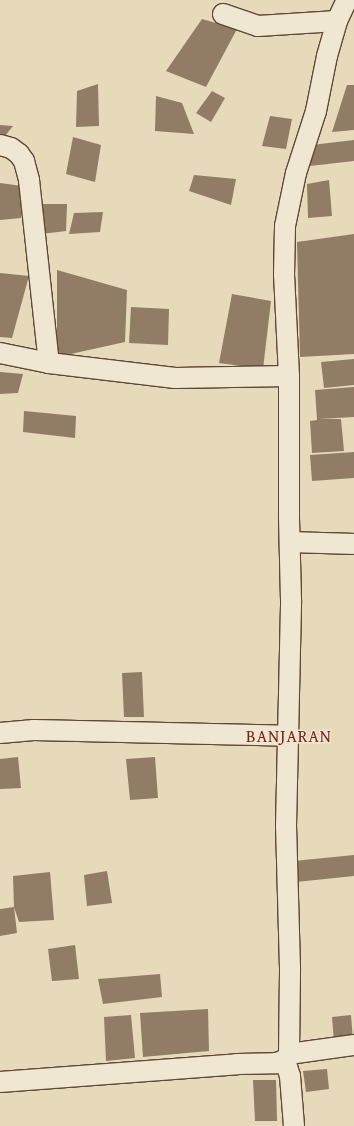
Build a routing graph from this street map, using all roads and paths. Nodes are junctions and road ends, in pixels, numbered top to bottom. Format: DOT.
graph roads {
  1 [pos="347,0"];
  2 [pos="223,14"];
  3 [pos="338,21"];
  4 [pos="0,145"];
  5 [pos="0,353"];
  6 [pos="49,363"];
  7 [pos="289,376"];
  8 [pos="290,542"];
  9 [pos="354,544"];
  10 [pos="0,733"];
  11 [pos="289,736"];
  12 [pos="354,1045"];
  13 [pos="287,1057"];
  14 [pos="0,1082"];
  15 [pos="294,1126"];
  1 -- 3 [label="street"];
  2 -- 3 [label="street"];
  3 -- 7 [label="street"];
  4 -- 6 [label="street"];
  5 -- 6 [label="street"];
  6 -- 7 [label="street"];
  7 -- 8 [label="street"];
  8 -- 9 [label="street"];
  8 -- 11 [label="street"];
  10 -- 11 [label="street"];
  11 -- 13 [label="street"];
  12 -- 13 [label="street"];
  13 -- 14 [label="street"];
  13 -- 15 [label="street"];
}
